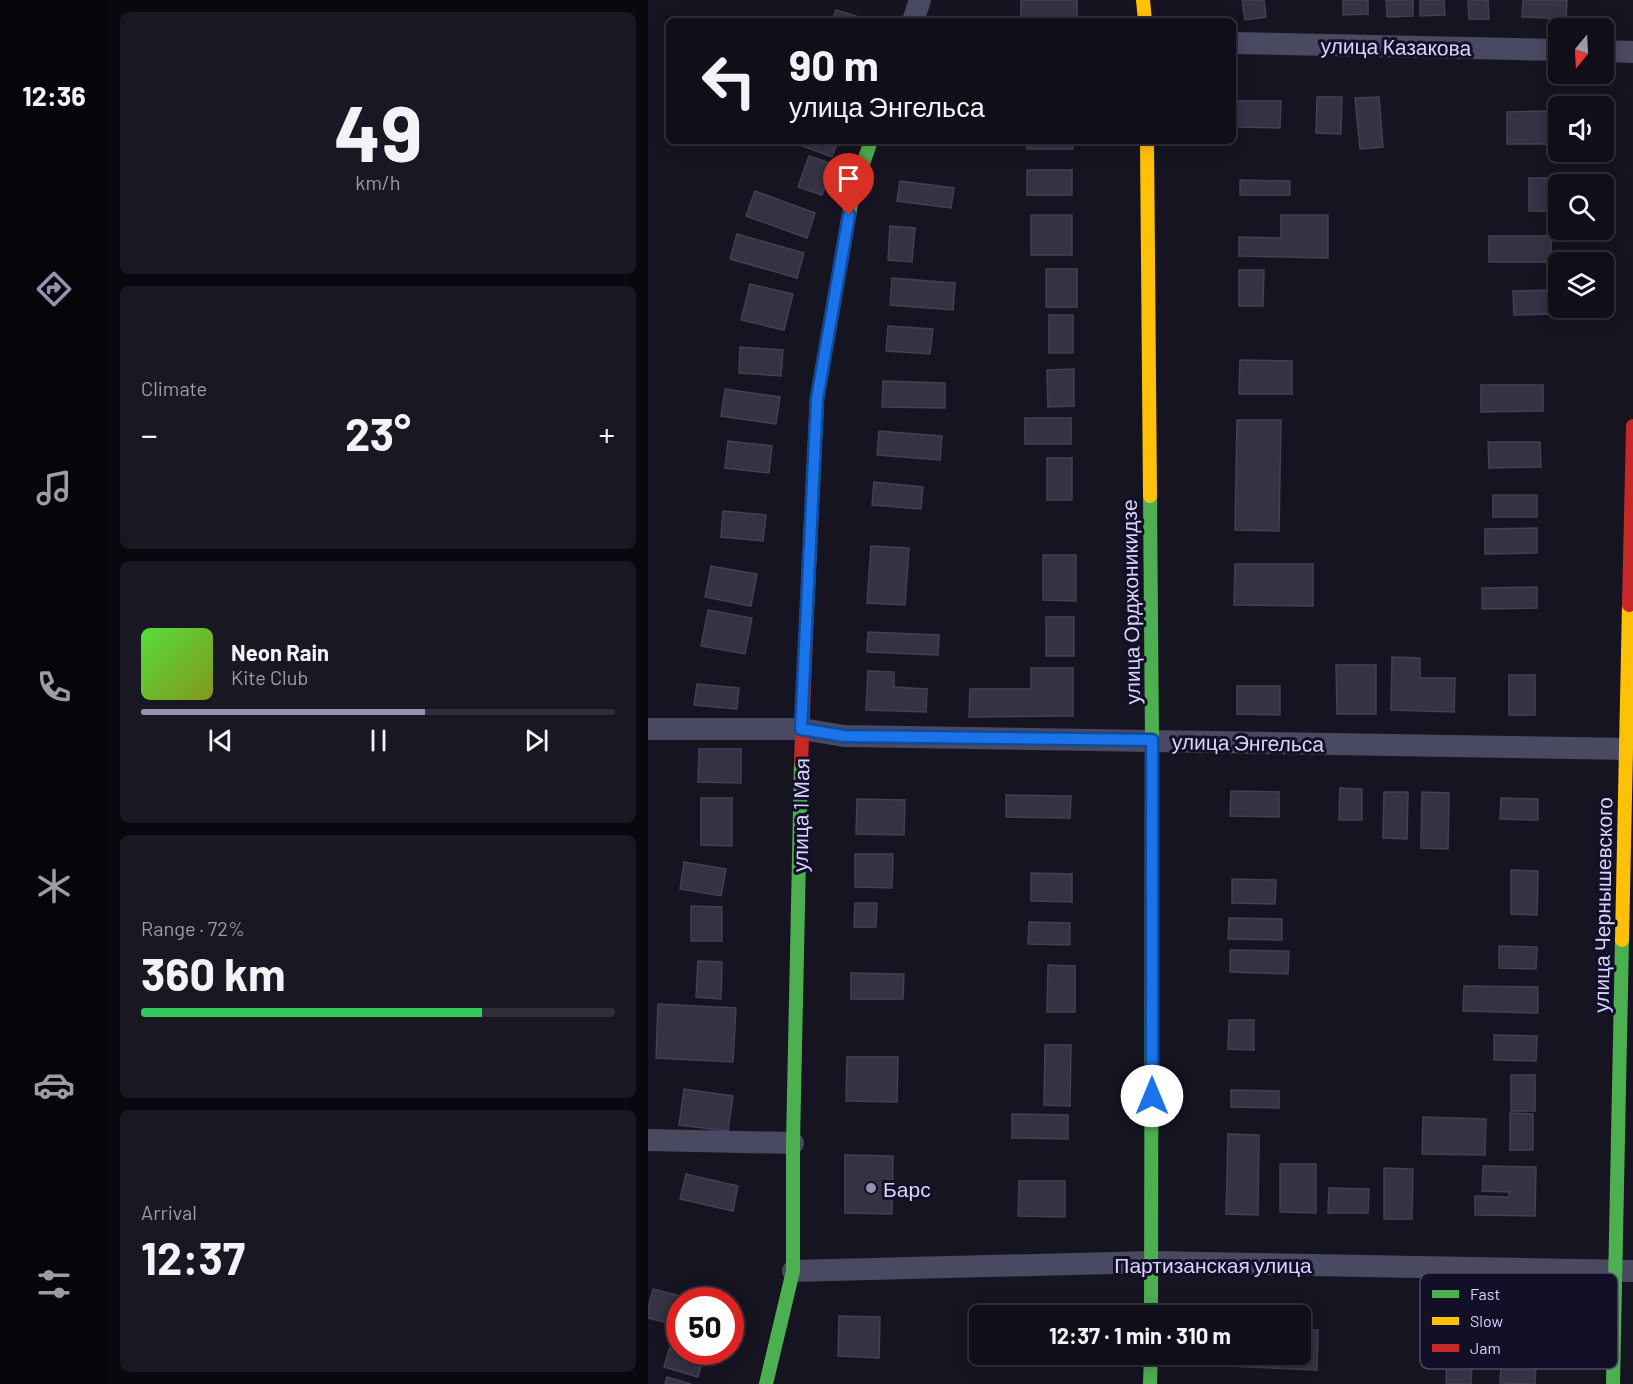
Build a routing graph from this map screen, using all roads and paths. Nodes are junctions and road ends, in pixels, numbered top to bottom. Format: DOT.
graph roads {
  1 [pos="920,0"];
  2 [pos="1143,0"];
  3 [pos="914,18"];
  4 [pos="1144,18"];
  5 [pos="1236,43"];
  6 [pos="1548,50"];
  7 [pos="1614,51"];
  8 [pos="1633,52"];
  9 [pos="870,144"];
  10 [pos="1147,144"];
  11 [pos="1633,426"];
  12 [pos="648,729"];
  13 [pos="801,729"];
  14 [pos="1152,740"];
  15 [pos="1630,749"];
  16 [pos="648,1140"];
  17 [pos="793,1143"];
  18 [pos="1152,1263"];
  19 [pos="1625,1270"];
  20 [pos="793,1271"];
  21 [pos="1151,1305"];
  22 [pos="1618,1336"];
  23 [pos="1151,1365"];
  24 [pos="1615,1369"];
  25 [pos="766,1384"];
  26 [pos="1150,1384"];
  27 [pos="1613,1384"];
  1 -- 3 [label="street"];
  2 -- 4 [label="street"];
  5 -- 6 [label="street, улица Казакова"];
  7 -- 8 [label="street"];
  9 -- 13 [label="street, улица 1 Мая"];
  10 -- 14 [label="street, улица Орджоникидзе"];
  11 -- 15 [label="street, улица Чернышевского"];
  12 -- 13 [label="street, улица Энгельса"];
  13 -- 14 [label="street, улица Энгельса"];
  13 -- 17 [label="street, улица 1 Мая"];
  14 -- 15 [label="street, улица Энгельса"];
  14 -- 18 [label="street, улица Орджоникидзе"];
  15 -- 19 [label="street, улица Чернышевского"];
  16 -- 17 [label="street"];
  17 -- 20 [label="street, улица 1 Мая"];
  18 -- 19 [label="street, Партизанская улица"];
  18 -- 20 [label="street, Партизанская улица"];
  18 -- 21 [label="street, улица Орджоникидзе"];
  19 -- 22 [label="street, улица Чернышевского"];
  20 -- 25 [label="street, улица 1 Мая"];
  23 -- 26 [label="street"];
  24 -- 27 [label="street, улица Чернышевского"];
}
